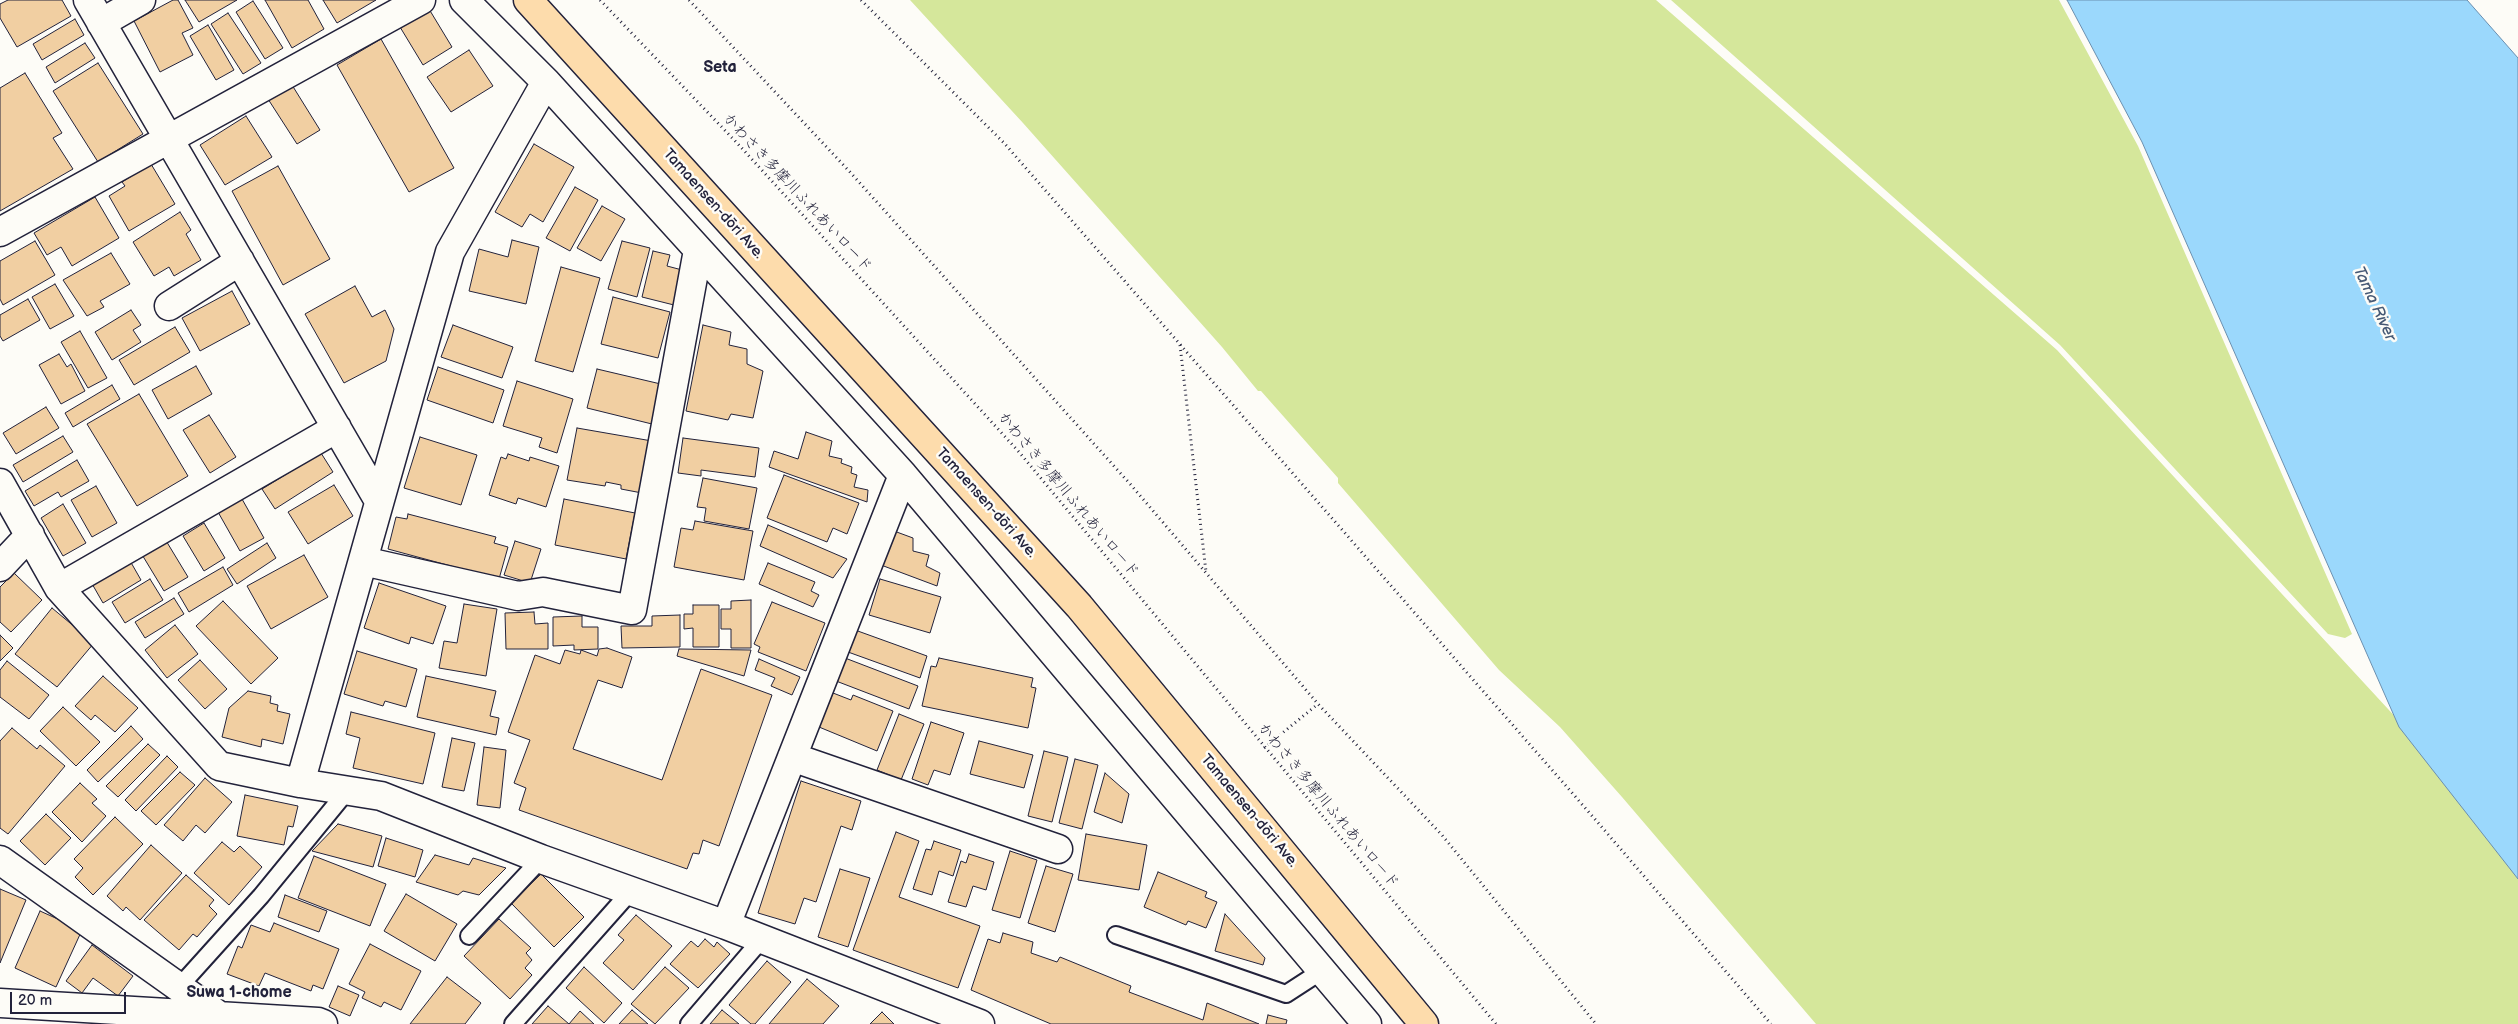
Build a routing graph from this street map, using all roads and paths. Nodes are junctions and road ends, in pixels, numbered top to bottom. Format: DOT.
graph roads {
  1 [pos="88,0"];
  2 [pos="141,0"];
  3 [pos="420,0"];
  4 [pos="464,0"];
  5 [pos="528,0"];
  6 [pos="600,0"];
  7 [pos="689,0"];
  8 [pos="861,0"];
  9 [pos="101,23"];
  10 [pos="546,82"];
  11 [pos="169,140"];
  12 [pos="0,232"];
  13 [pos="698,250"];
  14 [pos="240,261"];
  15 [pos="169,306"];
  16 [pos="1180,345"];
  17 [pos="337,428"];
  18 [pos="903,475"];
  19 [pos="0,484"];
  20 [pos="380,501"];
  21 [pos="30,535"];
  22 [pos="363,561"];
  23 [pos="0,567"];
  24 [pos="1206,573"];
  25 [pos="60,588"];
  26 [pos="1318,704"];
  27 [pos="1264,748"];
  28 [pos="792,757"];
  29 [pos="300,783"];
  30 [pos="347,791"];
  31 [pos="1058,849"];
  32 [pos="541,859"];
  33 [pos="0,860"];
  34 [pos="631,891"];
  35 [pos="726,925"];
  36 [pos="1116,935"];
  37 [pos="469,936"];
  38 [pos="761,940"];
  39 [pos="1323,970"];
  40 [pos="179,987"];
  41 [pos="0,1003"];
  42 [pos="218,1015"];
  43 [pos="323,1024"];
  44 [pos="513,1024"];
  45 [pos="689,1024"];
  46 [pos="980,1024"];
  47 [pos="1367,1024"];
  48 [pos="1424,1024"];
  49 [pos="1496,1024"];
  50 [pos="1596,1024"];
  51 [pos="1771,1024"];
  1 -- 9 [label="street"];
  2 -- 9 [label="street"];
  3 -- 11 [label="street"];
  4 -- 10 [label="street"];
  5 -- 48 [label="main road, Tamaensen-dōri Ave."];
  6 -- 27 [label="path, かわさき多摩川ふれあいロード"];
  7 -- 24 [label="path"];
  8 -- 16 [label="path"];
  9 -- 11 [label="street"];
  10 -- 13 [label="street"];
  10 -- 20 [label="street"];
  11 -- 12 [label="street"];
  11 -- 14 [label="street"];
  13 -- 18 [label="street"];
  13 -- 22 [label="street"];
  14 -- 15 [label="street"];
  14 -- 17 [label="street"];
  16 -- 24 [label="path"];
  16 -- 51 [label="path"];
  17 -- 20 [label="street"];
  17 -- 25 [label="street"];
  18 -- 28 [label="street"];
  18 -- 39 [label="street"];
  19 -- 21 [label="street"];
  20 -- 22 [label="street"];
  21 -- 23 [label="street"];
  21 -- 25 [label="street"];
  22 -- 29 [label="street"];
  24 -- 26 [label="path"];
  25 -- 29 [label="street"];
  26 -- 27 [label="path"];
  26 -- 50 [label="path"];
  27 -- 49 [label="path, かわさき多摩川ふれあいロード"];
  28 -- 31 [label="street"];
  28 -- 35 [label="street"];
  29 -- 30 [label="street"];
  30 -- 32 [label="street"];
  30 -- 40 [label="lane"];
  32 -- 34 [label="street"];
  32 -- 37 [label="lane"];
  33 -- 40 [label="street"];
  34 -- 35 [label="street"];
  34 -- 44 [label="lane"];
  35 -- 38 [label="street"];
  36 -- 39 [label="lane"];
  38 -- 45 [label="lane"];
  38 -- 46 [label="street"];
  39 -- 47 [label="street"];
  40 -- 42 [label="street"];
  41 -- 42 [label="street"];
  42 -- 43 [label="street"];
}
